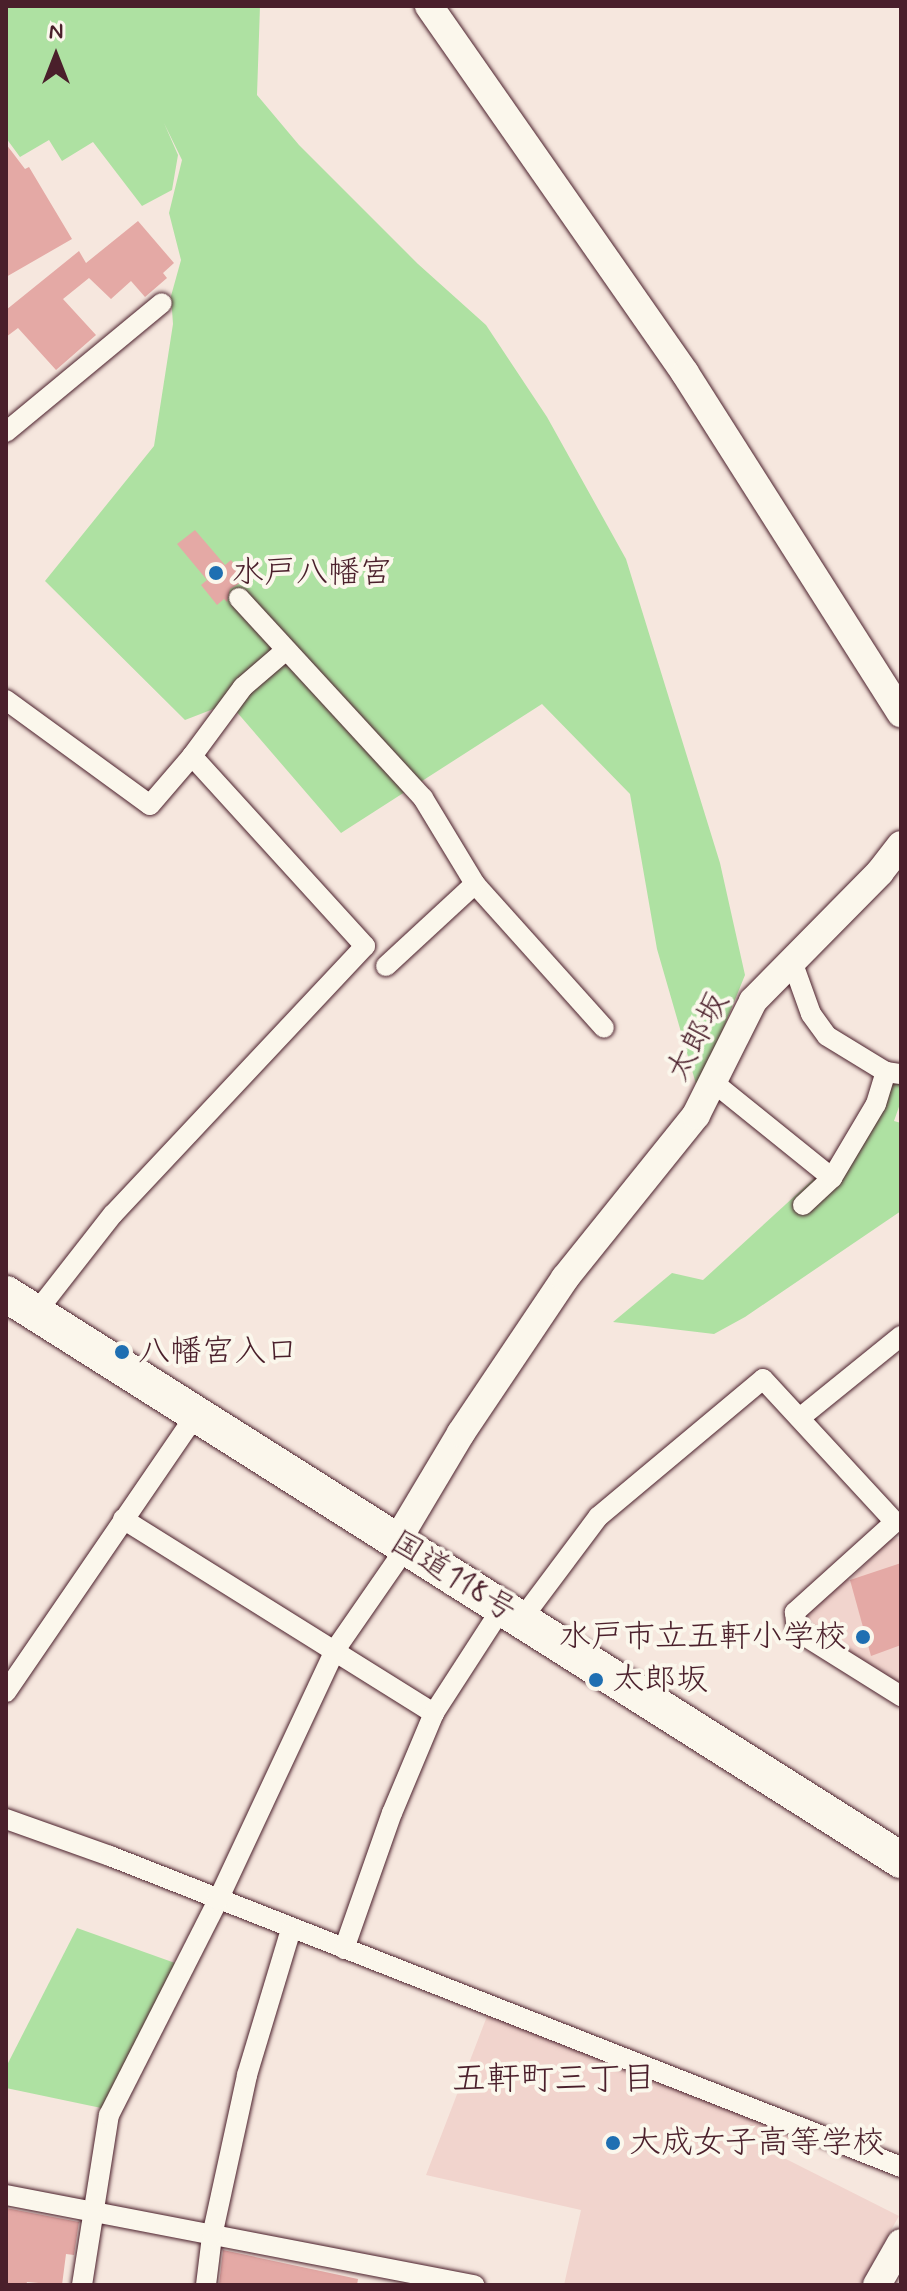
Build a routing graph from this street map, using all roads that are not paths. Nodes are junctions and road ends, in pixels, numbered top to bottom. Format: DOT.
graph roads {
  1 [pos="429,6"];
  2 [pos="162,303"];
  3 [pos="6,432"];
  4 [pos="239,598"];
  5 [pos="285,651"];
  6 [pos="6,700"];
  7 [pos="901,713"];
  8 [pos="192,756"];
  9 [pos="901,845"];
  10 [pos="475,884"];
  11 [pos="792,961"];
  12 [pos="386,966"];
  13 [pos="604,1028"];
  14 [pos="894,1073"];
  15 [pos="713,1082"];
  16 [pos="832,1178"];
  17 [pos="803,1205"];
  18 [pos="21,1304"];
  19 [pos="901,1336"];
  20 [pos="195,1416"];
  21 [pos="801,1417"];
  22 [pos="123,1519"];
  23 [pos="401,1544"];
  24 [pos="511,1614"];
  25 [pos="335,1650"];
  26 [pos="6,1692"];
  27 [pos="901,1696"];
  28 [pos="434,1713"];
  29 [pos="6,1819"];
  30 [pos="901,1860"];
  31 [pos="218,1900"];
  32 [pos="291,1929"];
  33 [pos="344,1949"];
  34 [pos="901,2167"];
  35 [pos="6,2195"];
  36 [pos="94,2212"];
  37 [pos="212,2236"];
  38 [pos="899,2253"];
  39 [pos="82,2285"];
  40 [pos="206,2285"];
  41 [pos="474,2285"];
  42 [pos="877,2285"];
  1 -- 7 [label="street"];
  2 -- 3 [label="street"];
  4 -- 5 [label="street"];
  5 -- 8 [label="street"];
  5 -- 10 [label="street"];
  6 -- 8 [label="street"];
  8 -- 18 [label="street"];
  9 -- 11 [label="street, 太郎坂"];
  10 -- 12 [label="street"];
  10 -- 13 [label="street"];
  11 -- 14 [label="street"];
  11 -- 15 [label="street, 太郎坂"];
  14 -- 16 [label="street"];
  15 -- 16 [label="street"];
  15 -- 23 [label="street, 太郎坂"];
  16 -- 17 [label="street"];
  18 -- 20 [label="highway, 国道118号"];
  19 -- 21 [label="street"];
  20 -- 22 [label="street"];
  20 -- 23 [label="highway, 国道118号"];
  21 -- 24 [label="street"];
  21 -- 27 [label="street"];
  22 -- 25 [label="street"];
  22 -- 26 [label="street"];
  23 -- 24 [label="highway, 国道118号"];
  23 -- 25 [label="street"];
  24 -- 28 [label="street"];
  24 -- 30 [label="highway, 国道118号"];
  25 -- 28 [label="street"];
  25 -- 31 [label="street"];
  28 -- 33 [label="street"];
  29 -- 31 [label="street"];
  31 -- 32 [label="street"];
  31 -- 36 [label="street"];
  32 -- 33 [label="street"];
  32 -- 37 [label="street"];
  33 -- 34 [label="street"];
  35 -- 36 [label="street"];
  36 -- 37 [label="street"];
  36 -- 39 [label="street"];
  37 -- 40 [label="street"];
  37 -- 41 [label="street"];
  38 -- 42 [label="street"];
}
